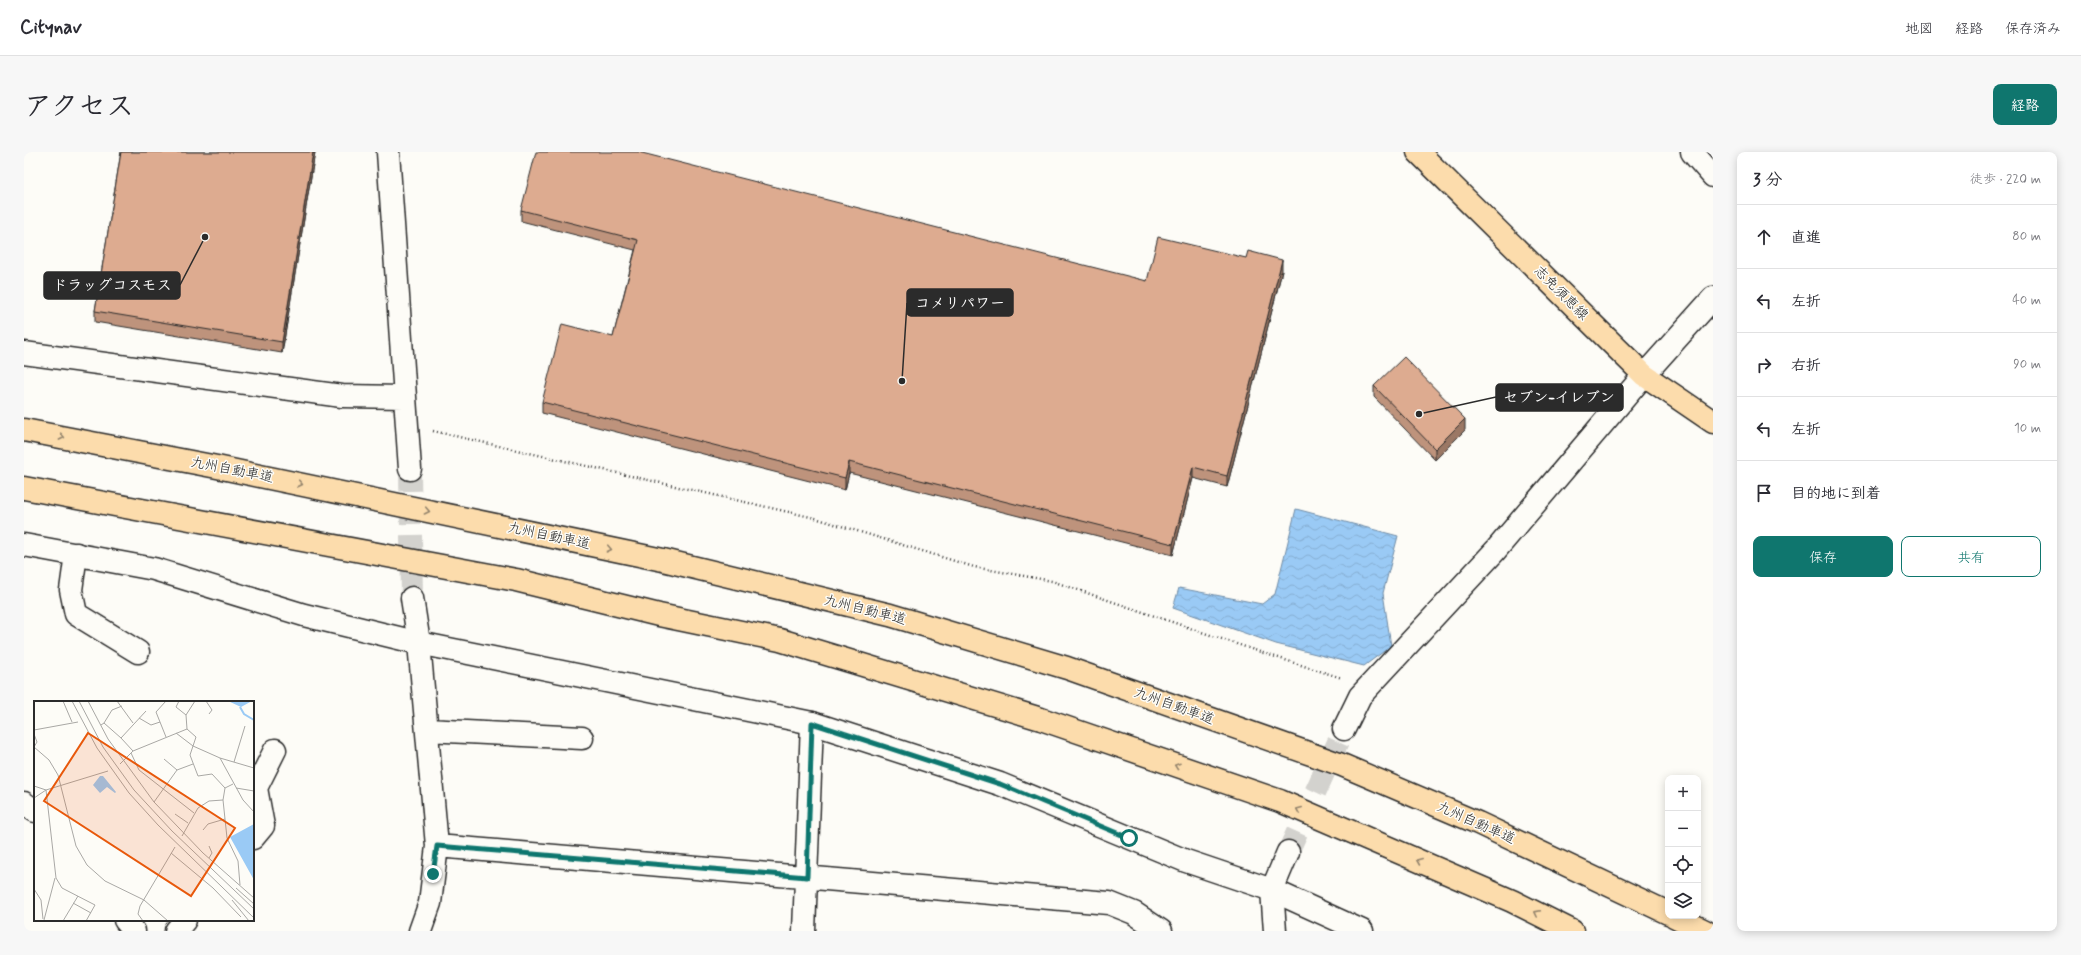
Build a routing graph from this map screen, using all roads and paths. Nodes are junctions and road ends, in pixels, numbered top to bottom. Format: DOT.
graph roads {
  1 [pos="388,152"];
  2 [pos="1418,152"];
  3 [pos="1692,152"];
  4 [pos="1713,176"];
  5 [pos="1713,298"];
  6 [pos="24,353"];
  7 [pos="1644,375"];
  8 [pos="404,397"];
  9 [pos="24,414"];
  10 [pos="1713,422"];
  11 [pos="24,430"];
  12 [pos="407,430"];
  13 [pos="217,467"];
  14 [pos="410,470"];
  15 [pos="24,488"];
  16 [pos="24,545"];
  17 [pos="76,554"];
  18 [pos="412,598"];
  19 [pos="420,643"];
  20 [pos="138,652"];
  21 [pos="1369,686"];
  22 [pos="812,723"];
  23 [pos="1344,729"];
  24 [pos="427,730"];
  25 [pos="582,738"];
  26 [pos="275,750"];
  27 [pos="24,803"];
  28 [pos="34,810"];
  29 [pos="254,837"];
  30 [pos="437,846"];
  31 [pos="1288,852"];
  32 [pos="807,877"];
  33 [pos="1272,890"];
  34 [pos="1665,912"];
  35 [pos="1680,919"];
  36 [pos="126,921"];
  37 [pos="184,921"];
  38 [pos="134,931"];
  39 [pos="176,931"];
  40 [pos="420,931"];
  41 [pos="804,931"];
  42 [pos="1161,931"];
  43 [pos="1275,931"];
  44 [pos="1362,931"];
  45 [pos="1572,931"];
  46 [pos="1705,931"];
  1 -- 8 [label="street"];
  2 -- 7 [label="main road, 志免須恵線"];
  3 -- 4 [label="street"];
  5 -- 7 [label="street"];
  6 -- 8 [label="street"];
  7 -- 10 [label="main road, 志免須恵線"];
  7 -- 21 [label="street"];
  8 -- 12 [label="street"];
  9 -- 13 [label="main road"];
  11 -- 13 [label="main road, 九州自動車道, one-way"];
  12 -- 14 [label="street"];
  12 -- 21 [label="path"];
  13 -- 34 [label="main road, 九州自動車道, one-way"];
  45 -- 15 [label="main road, one-way"];
  16 -- 17 [label="street"];
  17 -- 19 [label="street"];
  17 -- 20 [label="street"];
  18 -- 19 [label="street"];
  19 -- 22 [label="street"];
  19 -- 24 [label="street"];
  21 -- 23 [label="street"];
  22 -- 32 [label="street"];
  22 -- 33 [label="street"];
  24 -- 25 [label="street"];
  24 -- 30 [label="street"];
  26 -- 29 [label="street"];
  27 -- 28 [label="street"];
  30 -- 32 [label="street"];
  30 -- 40 [label="street"];
  31 -- 33 [label="street"];
  32 -- 41 [label="street"];
  32 -- 42 [label="street"];
  33 -- 43 [label="street"];
  33 -- 44 [label="street"];
  35 -- 46 [label="main road"];
  36 -- 38 [label="street"];
  37 -- 39 [label="street"];
}
